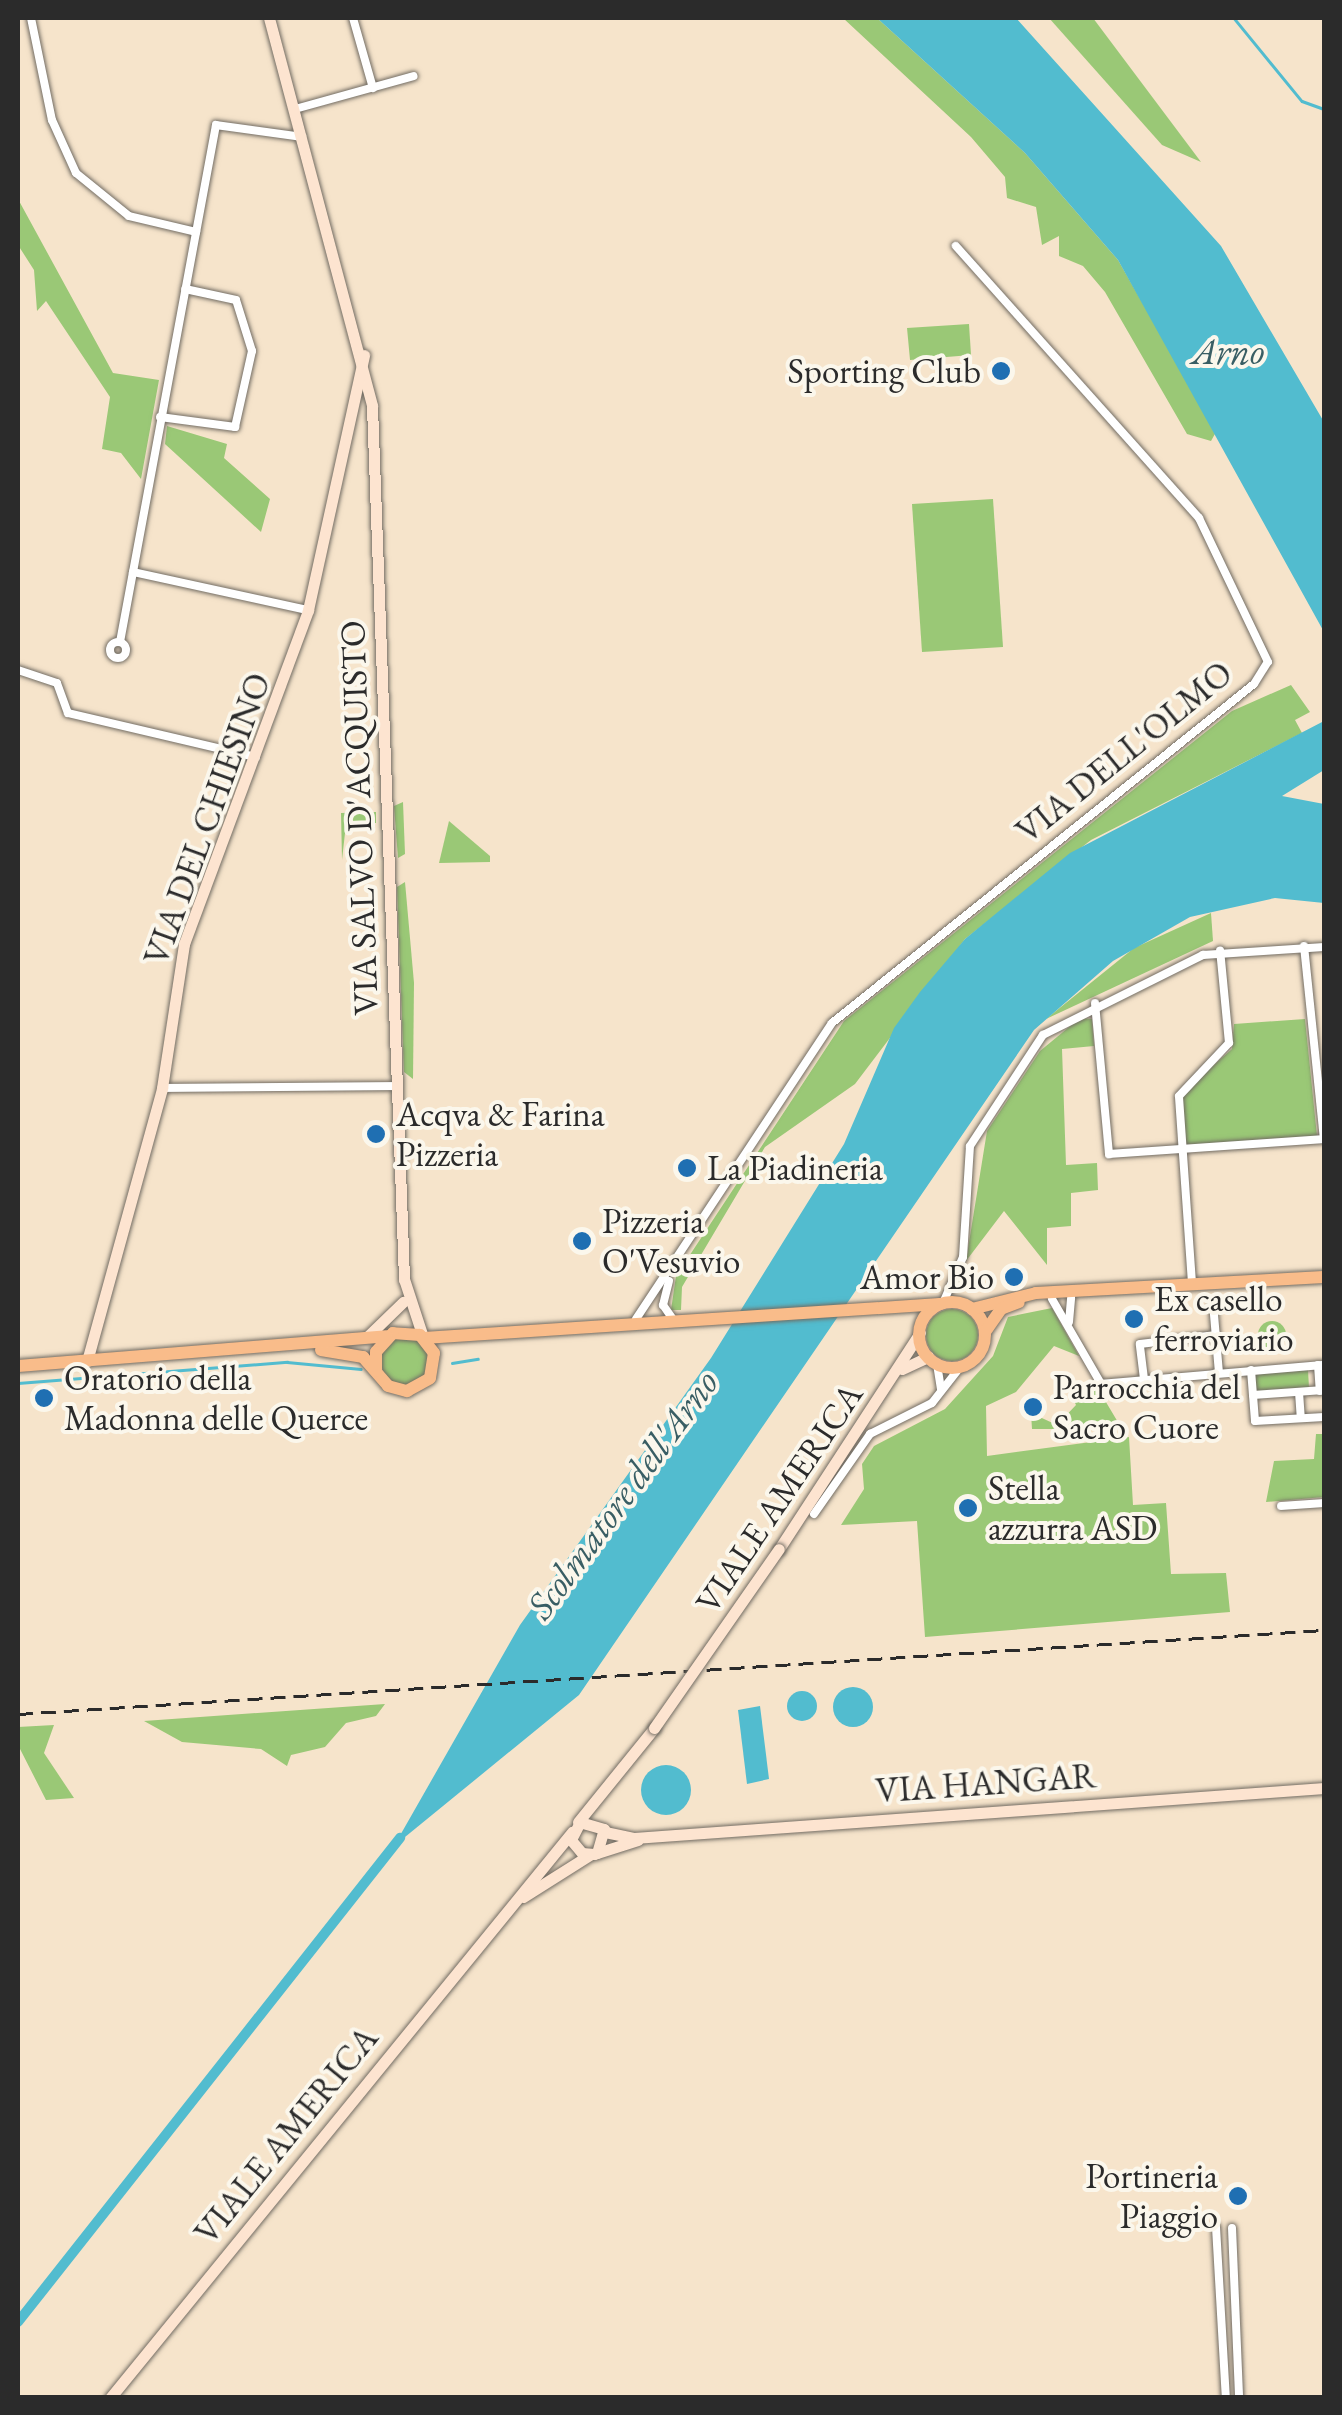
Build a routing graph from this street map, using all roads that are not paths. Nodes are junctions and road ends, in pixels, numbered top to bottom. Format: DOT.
graph roads {
  1 [pos="31,18"];
  2 [pos="269,18"];
  3 [pos="353,18"];
  4 [pos="414,76"];
  5 [pos="373,88"];
  6 [pos="294,109"];
  7 [pos="302,137"];
  8 [pos="196,232"];
  9 [pos="956,246"];
  10 [pos="185,289"];
  11 [pos="364,355"];
  12 [pos="160,416"];
  13 [pos="134,572"];
  14 [pos="308,610"];
  15 [pos="120,642"];
  16 [pos="18,670"];
  17 [pos="256,757"];
  18 [pos="1304,946"];
  19 [pos="1324,946"];
  20 [pos="1220,950"];
  21 [pos="1094,1003"];
  22 [pos="397,1086"];
  23 [pos="162,1088"];
  24 [pos="1324,1139"];
  25 [pos="1182,1150"];
  26 [pos="670,1274"];
  27 [pos="1324,1277"];
  28 [pos="404,1279"];
  29 [pos="1192,1283"];
  30 [pos="1207,1285"];
  31 [pos="1071,1298"];
  32 [pos="1052,1299"];
  33 [pos="403,1302"];
  34 [pos="942,1303"];
  35 [pos="905,1304"];
  36 [pos="1213,1304"];
  37 [pos="972,1309"];
  38 [pos="679,1318"];
  39 [pos="636,1319"];
  40 [pos="920,1331"];
  41 [pos="985,1332"];
  42 [pos="1071,1332"];
  43 [pos="421,1333"];
  44 [pos="1216,1335"];
  45 [pos="388,1336"];
  46 [pos="361,1340"];
  47 [pos="283,1348"];
  48 [pos="87,1361"];
  49 [pos="932,1361"];
  50 [pos="435,1364"];
  51 [pos="1321,1365"];
  52 [pos="18,1366"];
  53 [pos="961,1366"];
  54 [pos="1251,1370"];
  55 [pos="376,1371"];
  56 [pos="1219,1373"];
  57 [pos="1144,1379"];
  58 [pos="889,1384"];
  59 [pos="1322,1391"];
  60 [pos="1299,1392"];
  61 [pos="940,1395"];
  62 [pos="1253,1395"];
  63 [pos="1324,1416"];
  64 [pos="1301,1418"];
  65 [pos="1324,1503"];
  66 [pos="1280,1506"];
  67 [pos="814,1514"];
  68 [pos="608,1788"];
  69 [pos="1324,1788"];
  70 [pos="574,1828"];
  71 [pos="603,1828"];
  72 [pos="652,1836"];
  73 [pos="594,1853"];
  74 [pos="507,1909"];
  75 [pos="1216,2228"];
  76 [pos="1232,2228"];
  77 [pos="110,2398"];
  78 [pos="1226,2398"];
  79 [pos="1239,2398"];
  1 -- 8 [label="street"];
  2 -- 6 [label="street"];
  3 -- 5 [label="street"];
  4 -- 5 [label="street"];
  5 -- 6 [label="street"];
  6 -- 7 [label="street"];
  7 -- 8 [label="street"];
  7 -- 11 [label="street"];
  8 -- 10 [label="street"];
  9 -- 26 [label="street, VIA DELL'OLMO"];
  10 -- 12 [label="street"];
  10 -- 12 [label="street"];
  11 -- 14 [label="street, VIA DEL CHIESINO"];
  11 -- 22 [label="street, VIA SALVO D'ACQUISTO"];
  12 -- 13 [label="street"];
  13 -- 14 [label="street"];
  13 -- 15 [label="street"];
  14 -- 17 [label="street, VIA DEL CHIESINO"];
  16 -- 17 [label="street"];
  17 -- 23 [label="street, VIA DEL CHIESINO"];
  18 -- 19 [label="street"];
  18 -- 20 [label="street"];
  18 -- 24 [label="street"];
  20 -- 21 [label="street"];
  20 -- 25 [label="street"];
  21 -- 25 [label="street"];
  21 -- 34 [label="street"];
  22 -- 23 [label="street"];
  22 -- 28 [label="street, VIA SALVO D'ACQUISTO"];
  23 -- 48 [label="street, VIA DEL CHIESINO"];
  24 -- 25 [label="street"];
  25 -- 29 [label="street"];
  26 -- 38 [label="street"];
  26 -- 39 [label="street, VIA DELL'OLMO"];
  27 -- 30 [label="main road"];
  28 -- 33 [label="street"];
  28 -- 43 [label="street"];
  29 -- 30 [label="main road"];
  29 -- 37 [label="main road"];
  30 -- 31 [label="main road"];
  31 -- 32 [label="main road"];
  31 -- 42 [label="street"];
  32 -- 41 [label="main road"];
  32 -- 42 [label="street"];
  33 -- 45 [label="street"];
  33 -- 46 [label="street"];
  34 -- 35 [label="main road"];
  34 -- 37 [label="main road"];
  34 -- 40 [label="main road"];
  35 -- 38 [label="main road"];
  35 -- 40 [label="main road"];
  36 -- 44 [label="street"];
  37 -- 41 [label="main road"];
  38 -- 39 [label="main road"];
  38 -- 50 [label="main road"];
  39 -- 43 [label="main road"];
  40 -- 49 [label="main road"];
  40 -- 58 [label="street, VIALE AMERICA"];
  41 -- 53 [label="main road"];
  42 -- 57 [label="street"];
  43 -- 45 [label="main road"];
  43 -- 50 [label="main road"];
  44 -- 56 [label="street"];
  44 -- 57 [label="street"];
  45 -- 46 [label="main road"];
  45 -- 55 [label="main road"];
  46 -- 47 [label="main road"];
  47 -- 48 [label="main road"];
  47 -- 55 [label="main road"];
  48 -- 52 [label="main road"];
  49 -- 53 [label="main road"];
  49 -- 58 [label="street"];
  49 -- 61 [label="street"];
  50 -- 55 [label="main road"];
  51 -- 54 [label="street"];
  51 -- 59 [label="street"];
  53 -- 61 [label="street"];
  54 -- 56 [label="street"];
  54 -- 62 [label="street"];
  56 -- 57 [label="street"];
  58 -- 68 [label="street, VIALE AMERICA, bridge"];
  59 -- 60 [label="street"];
  60 -- 62 [label="street"];
  60 -- 64 [label="street"];
  61 -- 67 [label="street"];
  62 -- 64 [label="street"];
  63 -- 64 [label="street"];
  65 -- 66 [label="street"];
  68 -- 70 [label="street, VIALE AMERICA"];
  68 -- 71 [label="street, VIALE AMERICA"];
  69 -- 72 [label="street, VIA HANGAR"];
  70 -- 71 [label="street"];
  70 -- 73 [label="street"];
  70 -- 74 [label="street, VIALE AMERICA"];
  71 -- 72 [label="street, VIA HANGAR"];
  71 -- 73 [label="street, VIALE AMERICA"];
  72 -- 73 [label="street, VIA HANGAR"];
  73 -- 74 [label="street, VIALE AMERICA"];
  74 -- 77 [label="street, VIALE AMERICA"];
  75 -- 78 [label="street"];
  76 -- 79 [label="street"];
}
